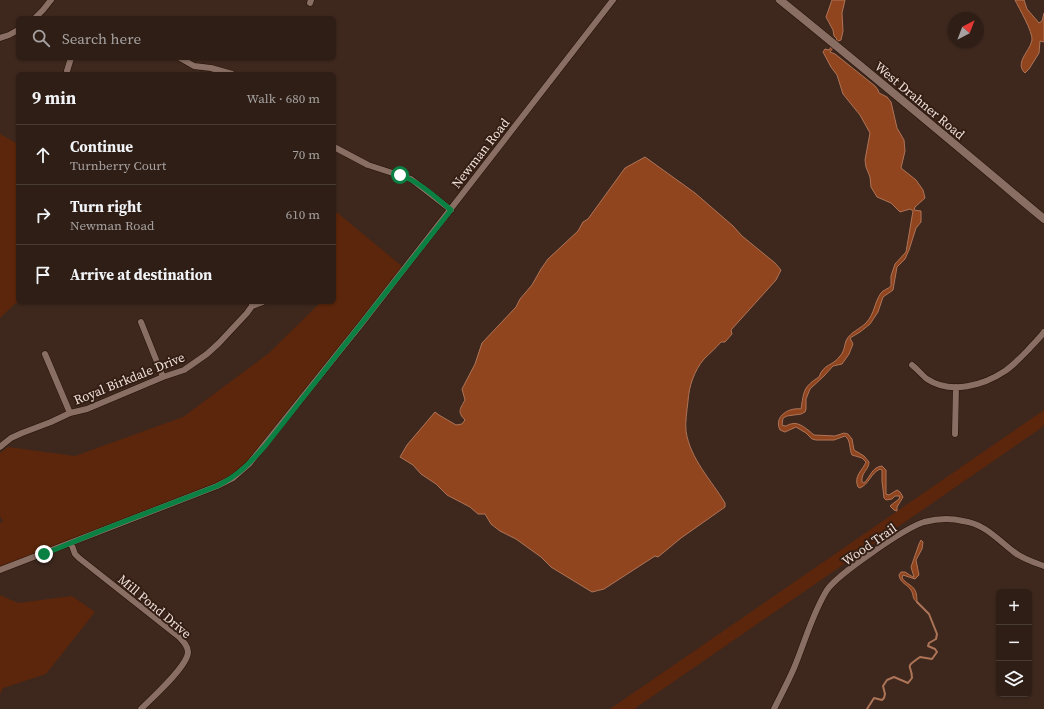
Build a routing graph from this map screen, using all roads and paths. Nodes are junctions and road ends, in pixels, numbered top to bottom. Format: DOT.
graph roads {
  1 [pos="51,0"];
  2 [pos="613,0"];
  3 [pos="780,0"];
  4 [pos="37,16"];
  5 [pos="16,31"];
  6 [pos="0,38"];
  7 [pos="70,60"];
  8 [pos="184,60"];
  9 [pos="67,71"];
  10 [pos="225,72"];
  11 [pos="336,148"];
  12 [pos="451,210"];
  13 [pos="1044,219"];
  14 [pos="252,304"];
  15 [pos="141,322"];
  16 [pos="1044,332"];
  17 [pos="45,354"];
  18 [pos="912,365"];
  19 [pos="163,377"];
  20 [pos="956,387"];
  21 [pos="70,413"];
  22 [pos="955,434"];
  23 [pos="0,447"];
  24 [pos="71,543"];
  25 [pos="1044,566"];
  26 [pos="0,570"];
  27 [pos="141,709"];
  28 [pos="774,709"];
  1 -- 4 [label="street"];
  2 -- 12 [label="street, Newman Road"];
  3 -- 13 [label="street, West Drahner Road"];
  5 -- 6 [label="street"];
  7 -- 9 [label="street"];
  8 -- 10 [label="street"];
  11 -- 12 [label="street"];
  12 -- 24 [label="street, Newman Road"];
  14 -- 19 [label="street, Royal Birkdale Drive"];
  15 -- 19 [label="street"];
  16 -- 20 [label="street"];
  17 -- 21 [label="street"];
  18 -- 20 [label="street"];
  19 -- 21 [label="street, Royal Birkdale Drive"];
  20 -- 22 [label="street"];
  21 -- 23 [label="street, Royal Birkdale Drive"];
  24 -- 26 [label="street, Newman Road"];
  24 -- 27 [label="street, Mill Pond Drive"];
  25 -- 28 [label="street, Wood Trail"];
}
